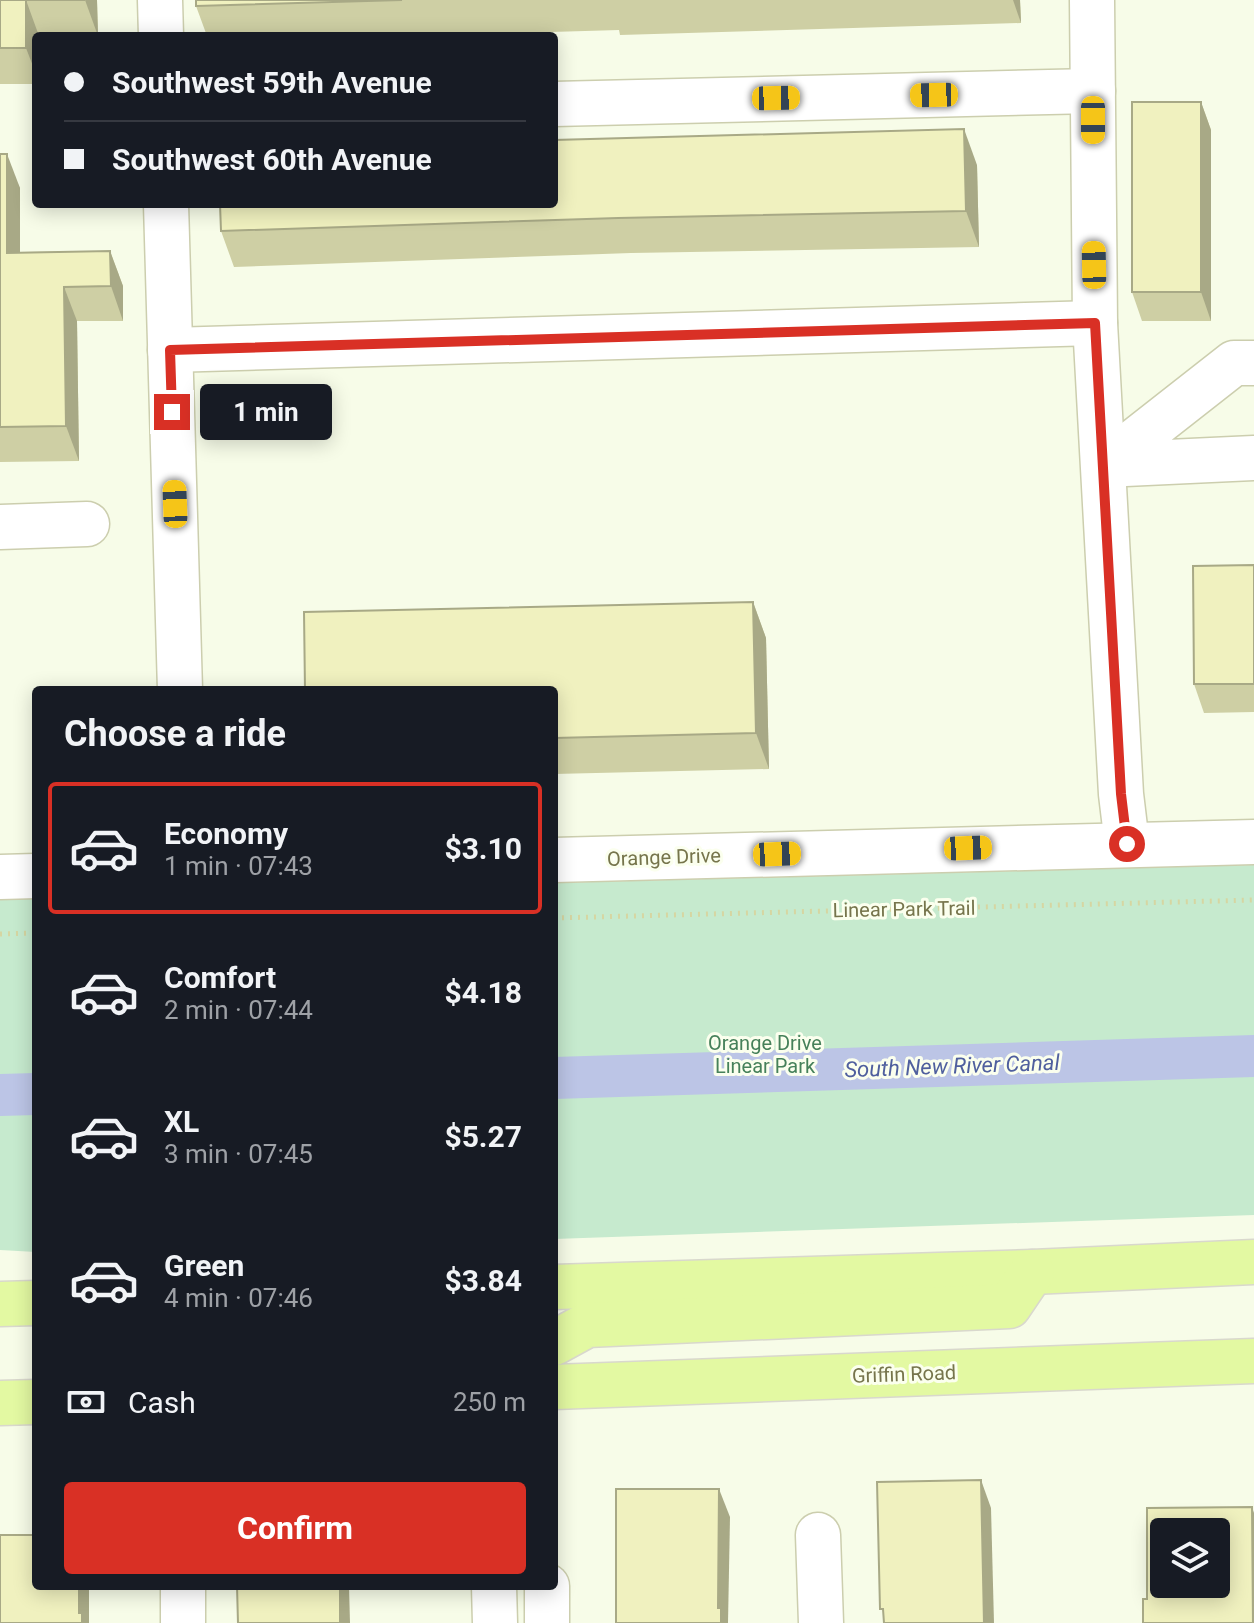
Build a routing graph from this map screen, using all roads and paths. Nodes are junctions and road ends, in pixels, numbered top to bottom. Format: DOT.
graph roads {
  1 [pos="160,0"];
  2 [pos="1092,0"];
  3 [pos="161,32"];
  4 [pos="1093,91"];
  5 [pos="558,104"];
  6 [pos="166,208"];
  7 [pos="1095,323"];
  8 [pos="170,350"];
  9 [pos="1254,363"];
  10 [pos="1254,458"];
  11 [pos="1104,465"];
  12 [pos="87,524"];
  13 [pos="0,527"];
  14 [pos="180,686"];
  15 [pos="1254,842"];
  16 [pos="1127,844"];
  17 [pos="558,860"];
  18 [pos="32,876"];
  19 [pos="0,877"];
  20 [pos="1254,900"];
  21 [pos="558,918"];
  22 [pos="32,933"];
  23 [pos="0,934"];
  24 [pos="1254,1262"];
  25 [pos="1032,1272"];
  26 [pos="558,1287"];
  27 [pos="32,1303"];
  28 [pos="0,1304"];
  29 [pos="558,1341"];
  30 [pos="1254,1361"];
  31 [pos="558,1387"];
  32 [pos="32,1402"];
  33 [pos="0,1403"];
  34 [pos="818,1535"];
  35 [pos="183,1590"];
  36 [pos="494,1590"];
  37 [pos="547,1590"];
  38 [pos="183,1623"];
  39 [pos="495,1623"];
  40 [pos="547,1623"];
  41 [pos="821,1623"];
  1 -- 3 [label="street"];
  2 -- 4 [label="street"];
  4 -- 5 [label="street"];
  4 -- 7 [label="street"];
  6 -- 8 [label="street"];
  7 -- 8 [label="street"];
  7 -- 11 [label="street"];
  8 -- 14 [label="street"];
  9 -- 11 [label="street"];
  10 -- 11 [label="street"];
  11 -- 16 [label="street"];
  12 -- 13 [label="street"];
  15 -- 16 [label="street, Orange Drive"];
  16 -- 17 [label="street, Orange Drive"];
  18 -- 19 [label="street"];
  20 -- 21 [label="path, Linear Park Trail"];
  22 -- 23 [label="path"];
  24 -- 25 [label="main road"];
  25 -- 26 [label="main road"];
  25 -- 29 [label="main road"];
  27 -- 28 [label="main road"];
  30 -- 31 [label="main road, Griffin Road"];
  32 -- 33 [label="main road"];
  34 -- 41 [label="street"];
  35 -- 38 [label="street"];
  36 -- 39 [label="street"];
  37 -- 40 [label="street"];
}
